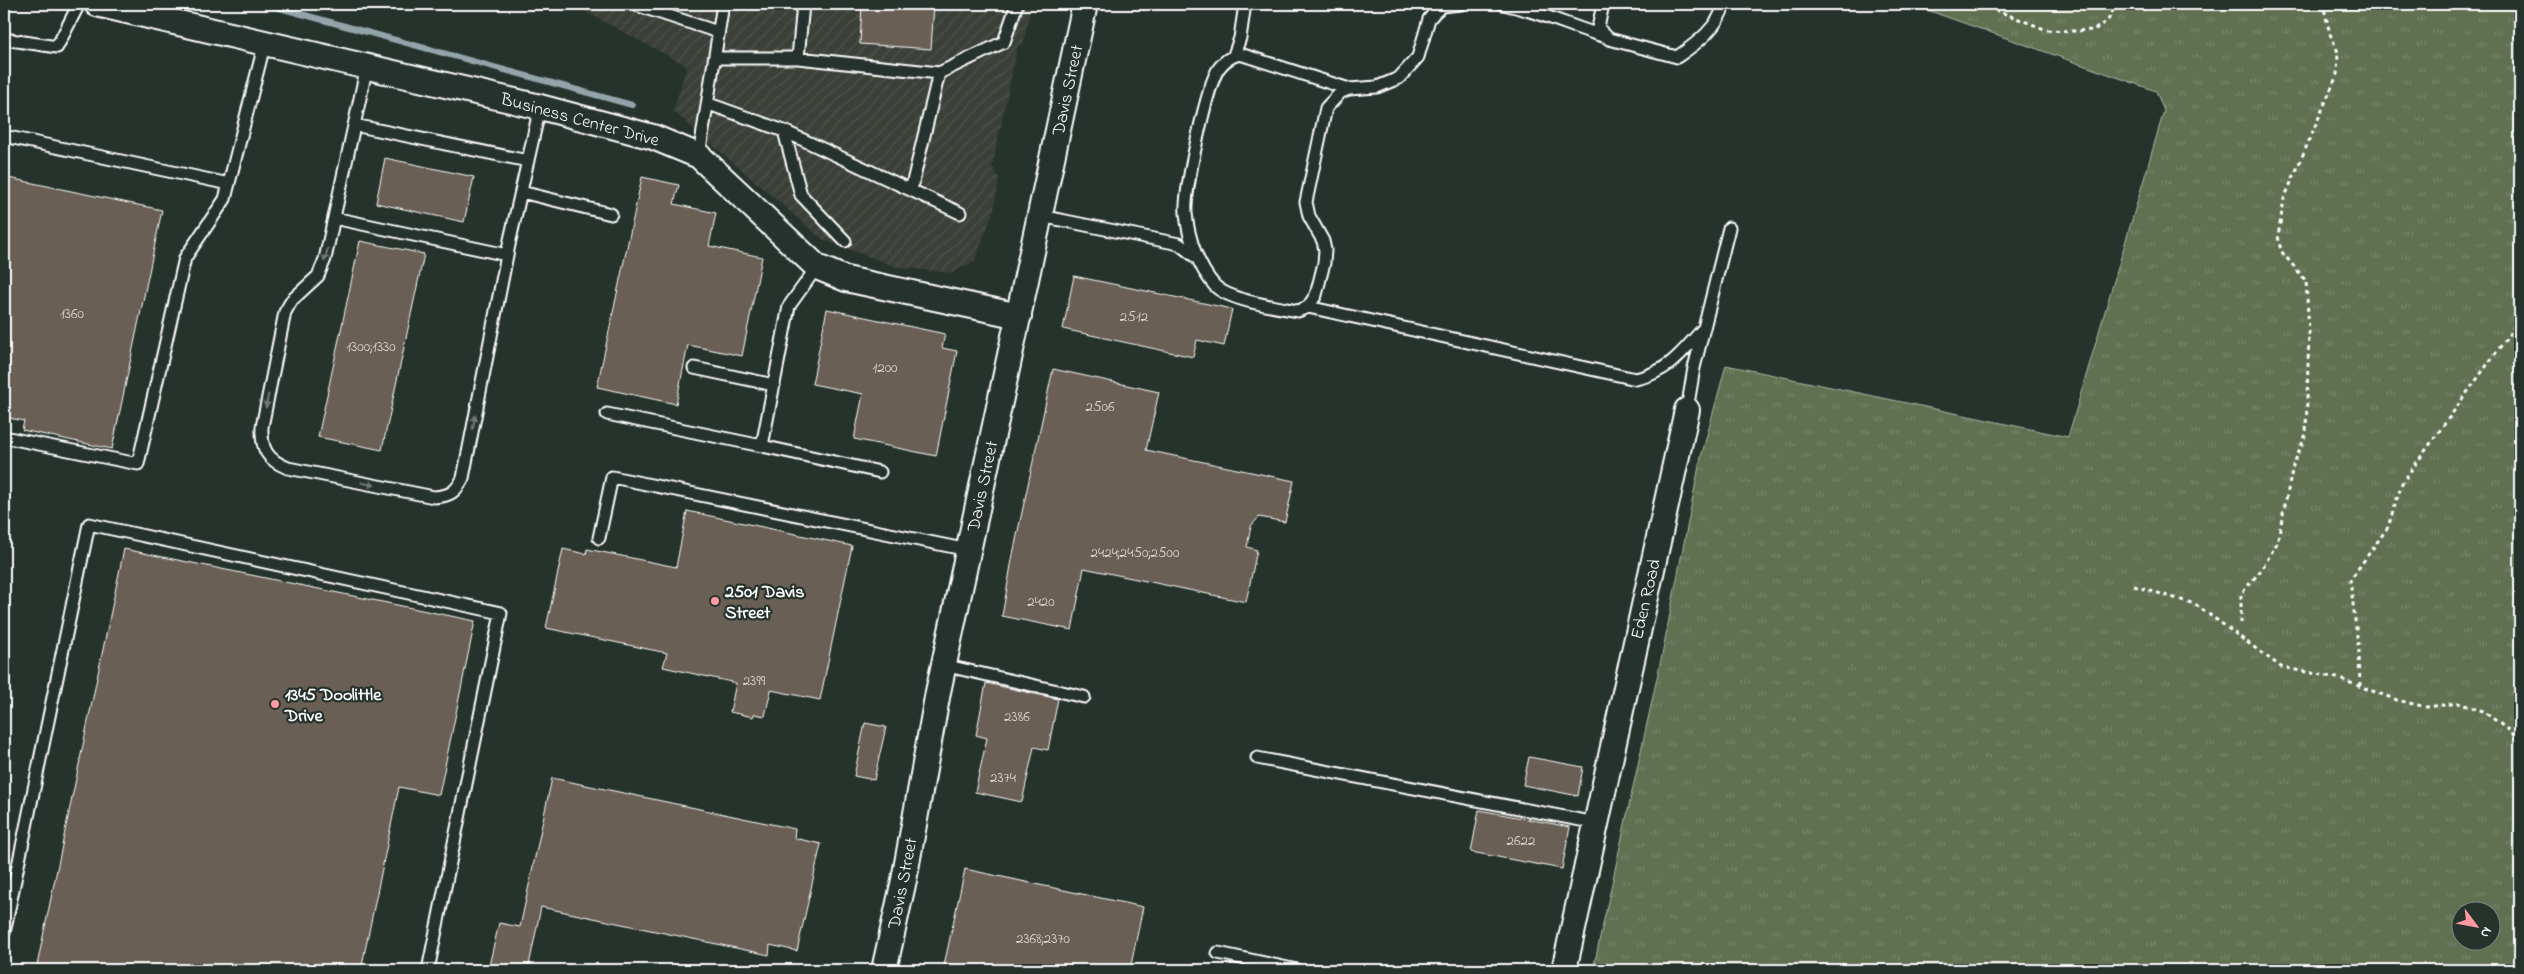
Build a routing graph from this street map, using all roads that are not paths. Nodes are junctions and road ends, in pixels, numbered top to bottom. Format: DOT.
graph roads {
  1 [pos="79,4"];
  2 [pos="98,4"];
  3 [pos="633,4"];
  4 [pos="662,4"];
  5 [pos="723,4"];
  6 [pos="803,4"];
  7 [pos="1017,4"];
  8 [pos="1085,4"];
  9 [pos="1245,4"];
  10 [pos="1462,4"];
  11 [pos="1503,4"];
  12 [pos="1603,4"];
  13 [pos="1724,4"];
  14 [pos="666,15"];
  15 [pos="718,32"];
  16 [pos="1603,36"];
  17 [pos="4,39"];
  18 [pos="265,42"];
  19 [pos="1234,55"];
  20 [pos="715,58"];
  21 [pos="798,58"];
  22 [pos="367,66"];
  23 [pos="939,73"];
  24 [pos="1349,89"];
  25 [pos="708,104"];
  26 [pos="540,107"];
  27 [pos="354,125"];
  28 [pos="784,131"];
  29 [pos="4,136"];
  30 [pos="699,156"];
  31 [pos="528,161"];
  32 [pos="229,184"];
  33 [pos="912,190"];
  34 [pos="521,192"];
  35 [pos="336,213"];
  36 [pos="960,213"];
  37 [pos="611,214"];
  38 [pos="1041,216"];
  39 [pos="1729,228"];
  40 [pos="845,241"];
  41 [pos="507,255"];
  42 [pos="1198,259"];
  43 [pos="816,267"];
  44 [pos="1308,307"];
  45 [pos="1020,316"];
  46 [pos="1704,328"];
  47 [pos="694,368"];
  48 [pos="774,385"];
  49 [pos="1687,410"];
  50 [pos="607,414"];
  51 [pos="4,436"];
  52 [pos="762,446"];
  53 [pos="880,472"];
  54 [pos="599,538"];
  55 [pos="968,550"];
  56 [pos="944,666"];
  57 [pos="1084,697"];
  58 [pos="1257,758"];
  59 [pos="1596,823"];
  60 [pos="4,933"];
  61 [pos="1218,953"];
  62 [pos="428,970"];
  63 [pos="884,970"];
  64 [pos="1297,970"];
  65 [pos="1564,970"];
  1 -- 17 [label="lane"];
  2 -- 18 [label="street, Business Center Drive"];
  3 -- 14 [label="lane"];
  4 -- 14 [label="lane"];
  5 -- 15 [label="lane"];
  6 -- 21 [label="lane"];
  7 -- 23 [label="lane"];
  8 -- 38 [label="street, Davis Street"];
  9 -- 19 [label="lane"];
  10 -- 24 [label="lane"];
  11 -- 16 [label="lane"];
  12 -- 16 [label="lane"];
  13 -- 16 [label="lane"];
  14 -- 15 [label="lane"];
  15 -- 20 [label="lane"];
  18 -- 22 [label="street, Business Center Drive"];
  18 -- 32 [label="lane"];
  19 -- 24 [label="lane"];
  19 -- 42 [label="lane"];
  20 -- 21 [label="lane"];
  20 -- 25 [label="lane"];
  21 -- 23 [label="lane"];
  22 -- 26 [label="street, Business Center Drive"];
  22 -- 27 [label="lane"];
  23 -- 33 [label="lane"];
  24 -- 44 [label="lane"];
  25 -- 28 [label="lane"];
  25 -- 30 [label="lane"];
  26 -- 30 [label="street, Business Center Drive"];
  26 -- 31 [label="lane"];
  27 -- 31 [label="lane"];
  27 -- 35 [label="lane"];
  28 -- 33 [label="lane"];
  28 -- 40 [label="lane"];
  29 -- 32 [label="lane"];
  30 -- 43 [label="street, Business Center Drive"];
  31 -- 34 [label="lane"];
  32 -- 51 [label="lane"];
  33 -- 36 [label="lane"];
  34 -- 37 [label="lane"];
  34 -- 41 [label="lane"];
  35 -- 41 [label="lane"];
  35 -- 41 [label="lane, one-way"];
  38 -- 42 [label="lane"];
  38 -- 45 [label="street, Davis Street"];
  39 -- 46 [label="lane, Eden Road"];
  42 -- 44 [label="lane"];
  43 -- 45 [label="street, Business Center Drive"];
  43 -- 48 [label="lane"];
  44 -- 46 [label="lane"];
  45 -- 55 [label="street, Davis Street"];
  46 -- 49 [label="lane, Eden Road"];
  47 -- 48 [label="lane"];
  48 -- 52 [label="lane"];
  49 -- 59 [label="street, Eden Road"];
  50 -- 52 [label="lane"];
  52 -- 53 [label="lane"];
  54 -- 55 [label="lane"];
  55 -- 56 [label="street, Davis Street"];
  56 -- 57 [label="lane"];
  56 -- 63 [label="street, Davis Street"];
  58 -- 59 [label="lane"];
  59 -- 65 [label="street, Eden Road"];
  60 -- 62 [label="lane"];
  61 -- 64 [label="lane"];
}
